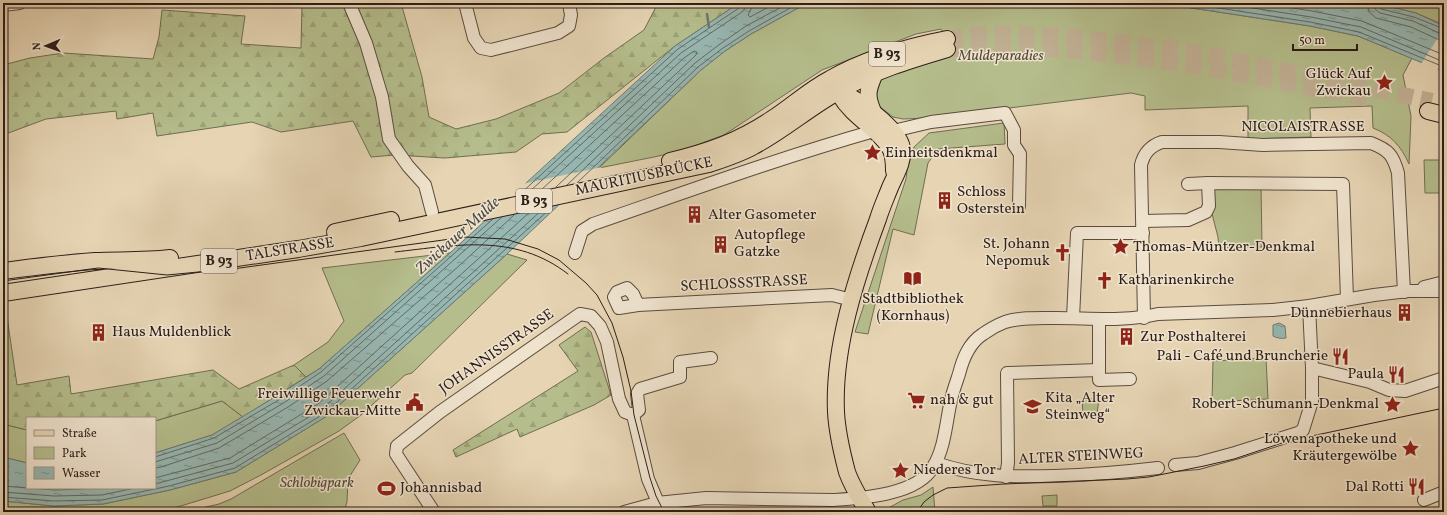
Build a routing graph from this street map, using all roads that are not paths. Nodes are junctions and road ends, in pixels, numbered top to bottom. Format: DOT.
graph roads {
  1 [pos="20,3"];
  2 [pos="349,3"];
  3 [pos="465,3"];
  4 [pos="569,3"];
  5 [pos="3,5"];
  6 [pos="875,73"];
  7 [pos="834,85"];
  8 [pos="1435,105"];
  9 [pos="874,114"];
  10 [pos="1444,115"];
  11 [pos="874,131"];
  12 [pos="893,131"];
  13 [pos="894,178"];
  14 [pos="1208,183"];
  15 [pos="1188,184"];
  16 [pos="1019,206"];
  17 [pos="433,217"];
  18 [pos="1143,220"];
  19 [pos="1143,233"];
  20 [pos="575,253"];
  21 [pos="3,271"];
  22 [pos="1444,282"];
  23 [pos="1444,291"];
  24 [pos="1406,292"];
  25 [pos="3,293"];
  26 [pos="1346,299"];
  27 [pos="852,300"];
  28 [pos="638,305"];
  29 [pos="1309,306"];
  30 [pos="1073,318"];
  31 [pos="1144,318"];
  32 [pos="1099,319"];
  33 [pos="711,358"];
  34 [pos="1312,368"];
  35 [pos="1099,370"];
  36 [pos="1444,378"];
  37 [pos="1130,379"];
  38 [pos="633,416"];
  39 [pos="936,463"];
  40 [pos="1174,465"];
  41 [pos="1158,468"];
  42 [pos="1006,477"];
  43 [pos="1444,492"];
  44 [pos="860,497"];
  45 [pos="1424,500"];
  46 [pos="660,508"];
  47 [pos="434,512"];
  48 [pos="624,512"];
  49 [pos="868,512"];
  1 -- 5 [label="street"];
  2 -- 17 [label="street"];
  3 -- 4 [label="street"];
  6 -- 7 [label="main road, B 93"];
  6 -- 7 [label="main road, B 93"];
  6 -- 9 [label="main road"];
  7 -- 9 [label="main road"];
  7 -- 11 [label="main road"];
  7 -- 17 [label="main road, MAURITIUSBRÜCKE / B 93"];
  7 -- 17 [label="main road, MAURITIUSBRÜCKE / B 93"];
  8 -- 10 [label="main road"];
  9 -- 12 [label="main road"];
  11 -- 13 [label="main road"];
  11 -- 20 [label="street"];
  12 -- 13 [label="main road"];
  12 -- 16 [label="street"];
  13 -- 27 [label="main road"];
  14 -- 15 [label="street"];
  14 -- 18 [label="street"];
  14 -- 26 [label="street"];
  17 -- 21 [label="main road, TALSTRASSE / B 93"];
  17 -- 25 [label="main road, TALSTRASSE / B 93"];
  18 -- 19 [label="street, NICOLAISTRASSE"];
  18 -- 24 [label="street, NICOLAISTRASSE"];
  19 -- 30 [label="street"];
  19 -- 31 [label="street, NICOLAISTRASSE"];
  22 -- 24 [label="street"];
  23 -- 24 [label="street"];
  24 -- 26 [label="street"];
  26 -- 29 [label="street"];
  27 -- 28 [label="street, SCHLOSSSTRASSE"];
  27 -- 44 [label="main road"];
  29 -- 31 [label="street"];
  29 -- 34 [label="street"];
  30 -- 32 [label="street"];
  30 -- 39 [label="street"];
  31 -- 32 [label="street"];
  32 -- 35 [label="street"];
  33 -- 38 [label="street"];
  34 -- 36 [label="street"];
  34 -- 40 [label="street"];
  35 -- 37 [label="street"];
  35 -- 42 [label="street, ALTER STEINWEG"];
  38 -- 46 [label="street"];
  38 -- 47 [label="street, JOHANNISSTRASSE"];
  39 -- 42 [label="street, ALTER STEINWEG"];
  39 -- 44 [label="street"];
  41 -- 42 [label="street, ALTER STEINWEG"];
  43 -- 45 [label="street"];
  44 -- 46 [label="street"];
  44 -- 49 [label="main road"];
  46 -- 48 [label="street"];
}
